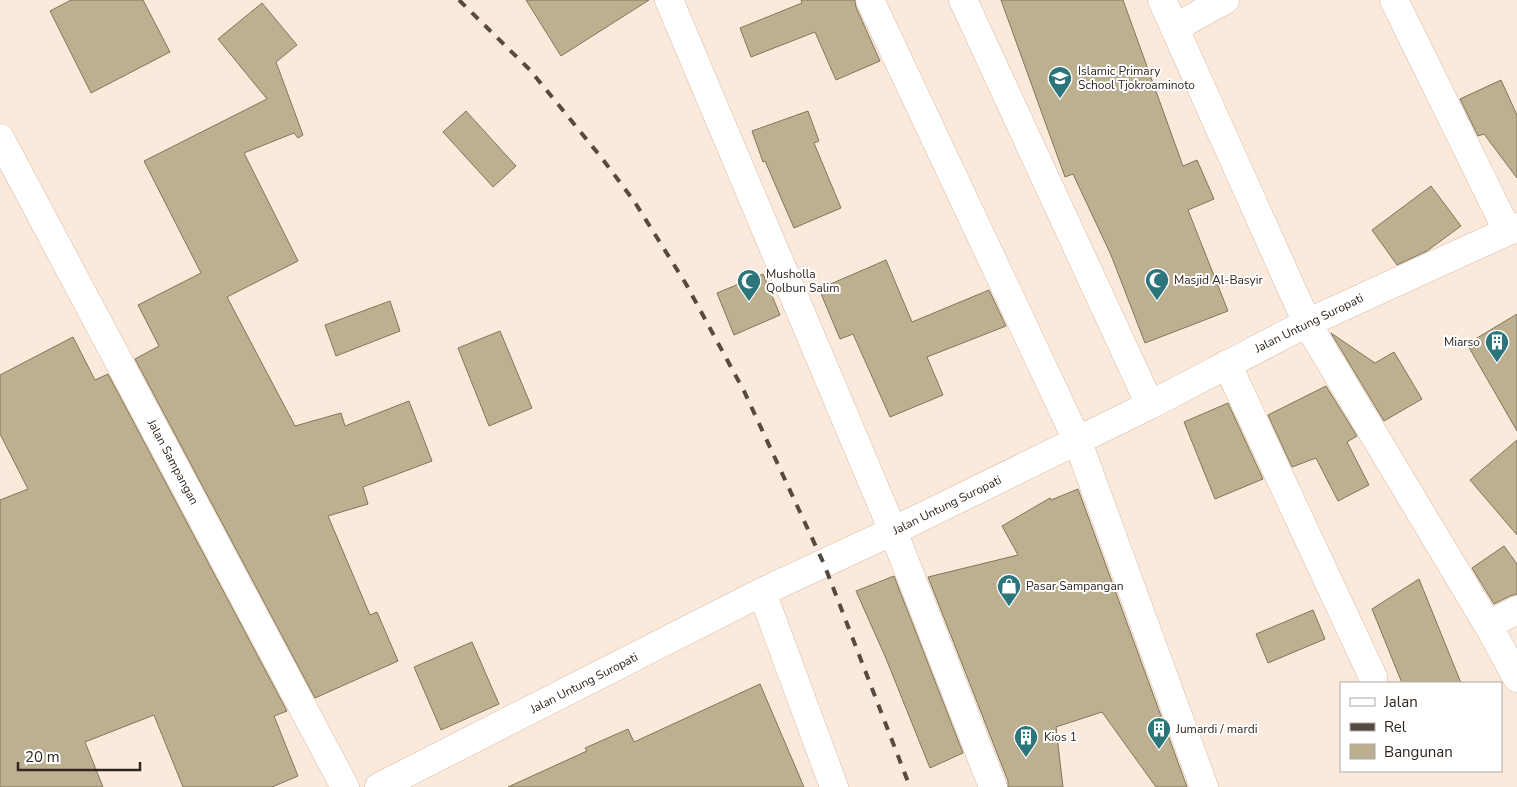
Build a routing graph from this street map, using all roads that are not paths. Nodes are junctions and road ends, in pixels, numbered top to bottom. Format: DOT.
graph roads {
  1 [pos="669,0"];
  2 [pos="870,0"];
  3 [pos="963,0"];
  4 [pos="1162,0"];
  5 [pos="1225,0"];
  6 [pos="1394,0"];
  7 [pos="1174,28"];
  8 [pos="0,138"];
  9 [pos="1512,229"];
  10 [pos="1307,322"];
  11 [pos="1227,364"];
  12 [pos="1150,405"];
  13 [pos="1078,442"];
  14 [pos="893,531"];
  15 [pos="762,592"];
  16 [pos="1517,610"];
  17 [pos="1488,625"];
  18 [pos="1373,677"];
  19 [pos="1517,678"];
  20 [pos="345,787"];
  21 [pos="379,787"];
  22 [pos="834,787"];
  23 [pos="993,787"];
  24 [pos="1204,787"];
  1 -- 14 [label="street"];
  2 -- 13 [label="street"];
  3 -- 12 [label="street"];
  4 -- 7 [label="street"];
  5 -- 7 [label="street"];
  6 -- 9 [label="street"];
  7 -- 10 [label="street"];
  8 -- 20 [label="street, Jalan Sampangan"];
  9 -- 10 [label="street, Jalan Untung Suropati"];
  10 -- 11 [label="street, Jalan Untung Suropati"];
  10 -- 17 [label="street"];
  11 -- 12 [label="street, Jalan Untung Suropati"];
  11 -- 18 [label="street"];
  12 -- 13 [label="street, Jalan Untung Suropati"];
  13 -- 14 [label="street, Jalan Untung Suropati"];
  13 -- 24 [label="street"];
  14 -- 15 [label="street, Jalan Untung Suropati"];
  14 -- 23 [label="street"];
  15 -- 21 [label="street, Jalan Untung Suropati"];
  15 -- 22 [label="street"];
  16 -- 17 [label="street"];
  17 -- 19 [label="street"];
}
